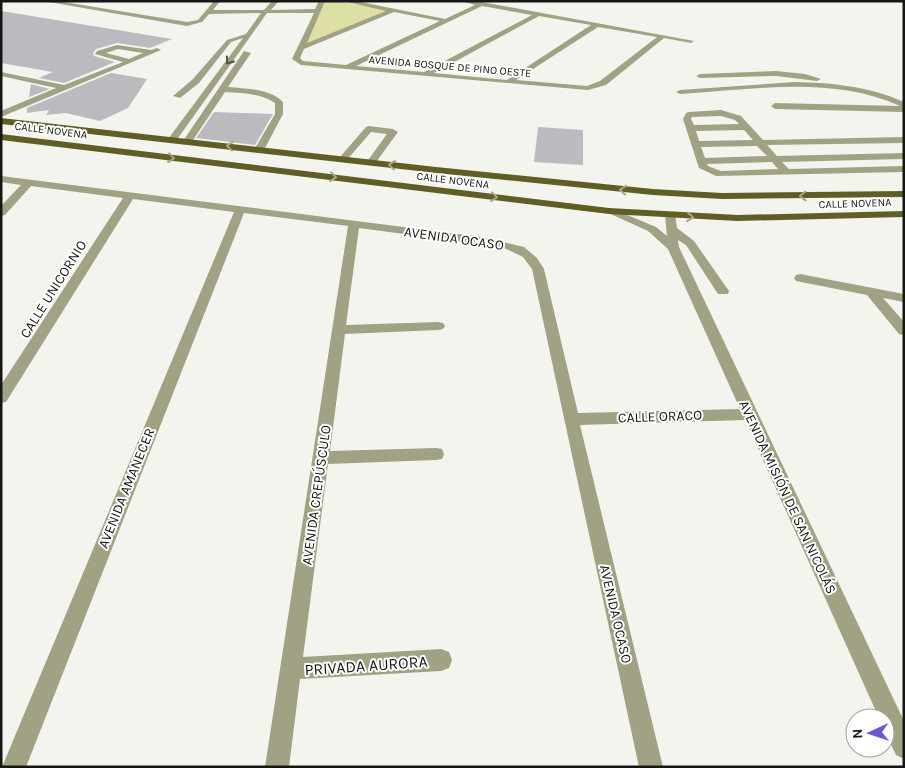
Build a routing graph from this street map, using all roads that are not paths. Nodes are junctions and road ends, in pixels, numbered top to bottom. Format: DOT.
graph roads {
  1 [pos="48,1"];
  2 [pos="346,1"];
  3 [pos="464,1"];
  4 [pos="109,4"];
  5 [pos="482,4"];
  6 [pos="212,5"];
  7 [pos="319,7"];
  8 [pos="272,8"];
  9 [pos="96,9"];
  10 [pos="394,10"];
  11 [pos="538,14"];
  12 [pos="447,21"];
  13 [pos="598,24"];
  14 [pos="248,35"];
  15 [pos="259,35"];
  16 [pos="663,36"];
  17 [pos="691,41"];
  18 [pos="300,48"];
  19 [pos="130,61"];
  20 [pos="347,68"];
  21 [pos="1,74"];
  22 [pos="424,75"];
  23 [pos="700,76"];
  24 [pos="20,78"];
  25 [pos="508,82"];
  26 [pos="1,85"];
  27 [pos="832,86"];
  28 [pos="65,88"];
  29 [pos="223,89"];
  30 [pos="680,92"];
  31 [pos="177,96"];
  32 [pos="775,106"];
  33 [pos="904,107"];
  34 [pos="1,114"];
  35 [pos="1,121"];
  36 [pos="745,127"];
  37 [pos="690,128"];
  38 [pos="1,137"];
  39 [pos="173,140"];
  40 [pos="904,140"];
  41 [pos="188,141"];
  42 [pos="760,142"];
  43 [pos="52,143"];
  44 [pos="696,144"];
  45 [pos="259,150"];
  46 [pos="366,150"];
  47 [pos="904,156"];
  48 [pos="343,159"];
  49 [pos="775,159"];
  50 [pos="702,161"];
  51 [pos="371,162"];
  52 [pos="904,169"];
  53 [pos="786,172"];
  54 [pos="1,179"];
  55 [pos="29,182"];
  56 [pos="904,194"];
  57 [pos="129,196"];
  58 [pos="240,210"];
  59 [pos="609,211"];
  60 [pos="1,213"];
  61 [pos="904,214"];
  62 [pos="671,216"];
  63 [pos="354,224"];
  64 [pos="672,229"];
  65 [pos="673,247"];
  66 [pos="800,278"];
  67 [pos="723,291"];
  68 [pos="872,293"];
  69 [pos="904,298"];
  70 [pos="438,326"];
  71 [pos="340,330"];
  72 [pos="904,331"];
  73 [pos="1,398"];
  74 [pos="750,414"];
  75 [pos="571,419"];
  76 [pos="436,454"];
  77 [pos="321,458"];
  78 [pos="441,660"];
  79 [pos="291,669"];
  80 [pos="904,747"];
  81 [pos="14,767"];
  82 [pos="277,767"];
  83 [pos="651,767"];
  1 -- 9 [label="street"];
  2 -- 10 [label="street"];
  3 -- 5 [label="street"];
  4 -- 9 [label="street"];
  5 -- 11 [label="street"];
  5 -- 12 [label="street"];
  6 -- 8 [label="street"];
  6 -- 9 [label="street"];
  7 -- 8 [label="street"];
  7 -- 18 [label="street"];
  8 -- 14 [label="street"];
  8 -- 15 [label="street"];
  10 -- 12 [label="street"];
  10 -- 18 [label="street"];
  11 -- 13 [label="street"];
  11 -- 22 [label="street"];
  12 -- 20 [label="street"];
  13 -- 16 [label="street"];
  13 -- 25 [label="street"];
  14 -- 15 [label="street"];
  14 -- 31 [label="street"];
  14 -- 39 [label="street, one-way"];
  15 -- 29 [label="street"];
  16 -- 17 [label="street"];
  16 -- 25 [label="street, AVENIDA BOSQUE DE PINO OESTE"];
  18 -- 20 [label="street, AVENIDA BOSQUE DE PINO OESTE"];
  19 -- 19 [label="street"];
  19 -- 28 [label="street"];
  20 -- 22 [label="street, AVENIDA BOSQUE DE PINO OESTE"];
  21 -- 24 [label="street"];
  22 -- 25 [label="street, AVENIDA BOSQUE DE PINO OESTE"];
  23 -- 27 [label="street"];
  24 -- 26 [label="street"];
  24 -- 28 [label="street"];
  27 -- 30 [label="street"];
  27 -- 33 [label="street"];
  28 -- 34 [label="street"];
  29 -- 41 [label="street"];
  29 -- 45 [label="street"];
  32 -- 33 [label="street"];
  35 -- 39 [label="main road, CALLE NOVENA"];
  36 -- 37 [label="street"];
  36 -- 37 [label="street"];
  36 -- 42 [label="street"];
  37 -- 44 [label="street"];
  38 -- 43 [label="main road, CALLE NOVENA"];
  39 -- 41 [label="main road, CALLE NOVENA"];
  40 -- 42 [label="street"];
  41 -- 43 [label="main road"];
  45 -- 41 [label="main road, CALLE NOVENA, one-way"];
  42 -- 44 [label="street"];
  42 -- 49 [label="street"];
  43 -- 59 [label="main road, CALLE NOVENA, one-way"];
  44 -- 50 [label="street"];
  45 -- 48 [label="main road, CALLE NOVENA"];
  46 -- 46 [label="street"];
  46 -- 48 [label="street"];
  46 -- 51 [label="street"];
  47 -- 49 [label="street"];
  48 -- 51 [label="main road, CALLE NOVENA"];
  49 -- 50 [label="street"];
  49 -- 53 [label="street"];
  50 -- 53 [label="street"];
  56 -- 51 [label="main road, CALLE NOVENA, one-way"];
  52 -- 53 [label="street"];
  54 -- 55 [label="street, AVENIDA OCASO"];
  55 -- 57 [label="street, AVENIDA OCASO"];
  55 -- 60 [label="street"];
  57 -- 58 [label="street, AVENIDA OCASO"];
  57 -- 73 [label="street, CALLE UNICORNIO"];
  58 -- 63 [label="street, AVENIDA OCASO"];
  58 -- 81 [label="street, AVENIDA AMANECER"];
  59 -- 62 [label="main road, CALLE NOVENA"];
  59 -- 65 [label="street, AVENIDA MISIÓN DE SAN NICOLÁS"];
  62 -- 61 [label="main road, CALLE NOVENA, one-way"];
  62 -- 64 [label="street, AVENIDA MISIÓN DE SAN NICOLÁS"];
  63 -- 71 [label="street, AVENIDA CREPÚSCULO"];
  63 -- 75 [label="street, AVENIDA OCASO"];
  64 -- 65 [label="street, AVENIDA MISIÓN DE SAN NICOLÁS"];
  64 -- 67 [label="street"];
  65 -- 74 [label="street, AVENIDA MISIÓN DE SAN NICOLÁS"];
  66 -- 68 [label="street"];
  68 -- 69 [label="street"];
  68 -- 72 [label="street"];
  70 -- 71 [label="street"];
  71 -- 77 [label="street, AVENIDA CREPÚSCULO"];
  74 -- 75 [label="street, CALLE ORACO"];
  74 -- 80 [label="street, AVENIDA MISIÓN DE SAN NICOLÁS"];
  75 -- 83 [label="street, AVENIDA OCASO"];
  76 -- 77 [label="street"];
  77 -- 79 [label="street, AVENIDA CREPÚSCULO"];
  78 -- 79 [label="street, PRIVADA AURORA"];
  79 -- 82 [label="street, AVENIDA CREPÚSCULO"];
}
